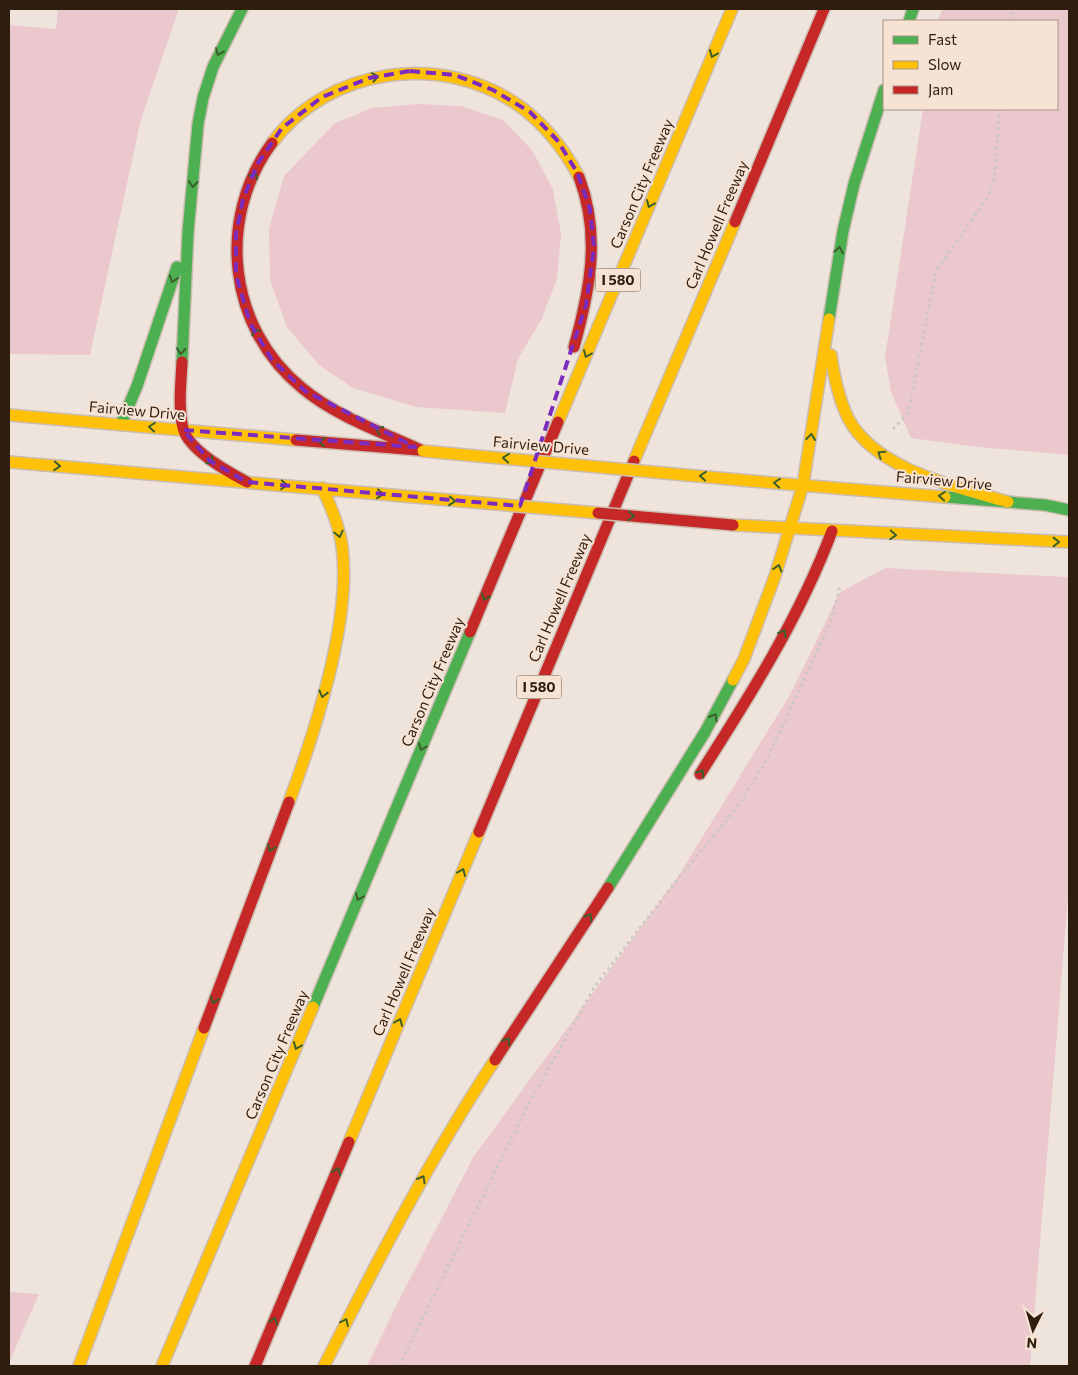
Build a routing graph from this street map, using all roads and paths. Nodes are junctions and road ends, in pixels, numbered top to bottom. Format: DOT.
graph roads {
  1 [pos="242,9"];
  2 [pos="732,9"];
  3 [pos="824,9"];
  4 [pos="883,93"];
  5 [pos="1000,110"];
  6 [pos="188,232"];
  7 [pos="831,298"];
  8 [pos="9,415"];
  9 [pos="120,424"];
  10 [pos="183,430"];
  11 [pos="887,435"];
  12 [pos="423,451"];
  13 [pos="9,462"];
  14 [pos="247,482"];
  15 [pos="803,485"];
  16 [pos="322,488"];
  17 [pos="1008,502"];
  18 [pos="1069,510"];
  19 [pos="791,529"];
  20 [pos="832,531"];
  21 [pos="1069,542"];
  22 [pos="504,552"];
  23 [pos="842,580"];
  24 [pos="695,781"];
  25 [pos="672,810"];
  26 [pos="634,848"];
  27 [pos="78,1366"];
  28 [pos="162,1366"];
  29 [pos="255,1366"];
  30 [pos="324,1366"];
  31 [pos="399,1366"];
  1 -- 6 [label="main road, one-way"];
  2 -- 22 [label="main road, Carson City Freeway / I 580, one-way"];
  29 -- 3 [label="main road, Carl Howell Freeway / I 580, one-way"];
  7 -- 4 [label="main road, one-way"];
  5 -- 11 [label="path"];
  6 -- 9 [label="main road, one-way"];
  6 -- 10 [label="main road, one-way"];
  15 -- 7 [label="main road, one-way"];
  17 -- 7 [label="main road, one-way"];
  8 -- 9 [label="main road, Fairview Drive"];
  10 -- 9 [label="main road, Fairview Drive, one-way"];
  12 -- 10 [label="main road, Fairview Drive, one-way"];
  10 -- 14 [label="main road, one-way"];
  15 -- 12 [label="main road, Fairview Drive, one-way, bridge"];
  12 -- 22 [label="main road, one-way"];
  13 -- 14 [label="main road, one-way"];
  14 -- 16 [label="main road, one-way"];
  17 -- 15 [label="main road, Fairview Drive, one-way"];
  15 -- 19 [label="main road"];
  16 -- 19 [label="main road, one-way, bridge"];
  16 -- 27 [label="main road, one-way"];
  17 -- 18 [label="main road, Fairview Drive"];
  19 -- 20 [label="main road"];
  26 -- 19 [label="main road, one-way"];
  20 -- 21 [label="main road, one-way"];
  24 -- 20 [label="main road, one-way"];
  22 -- 28 [label="main road, Carson City Freeway / I 580, one-way"];
  23 -- 31 [label="path"];
  25 -- 26 [label="main road"];
  30 -- 26 [label="main road, one-way"];
}
